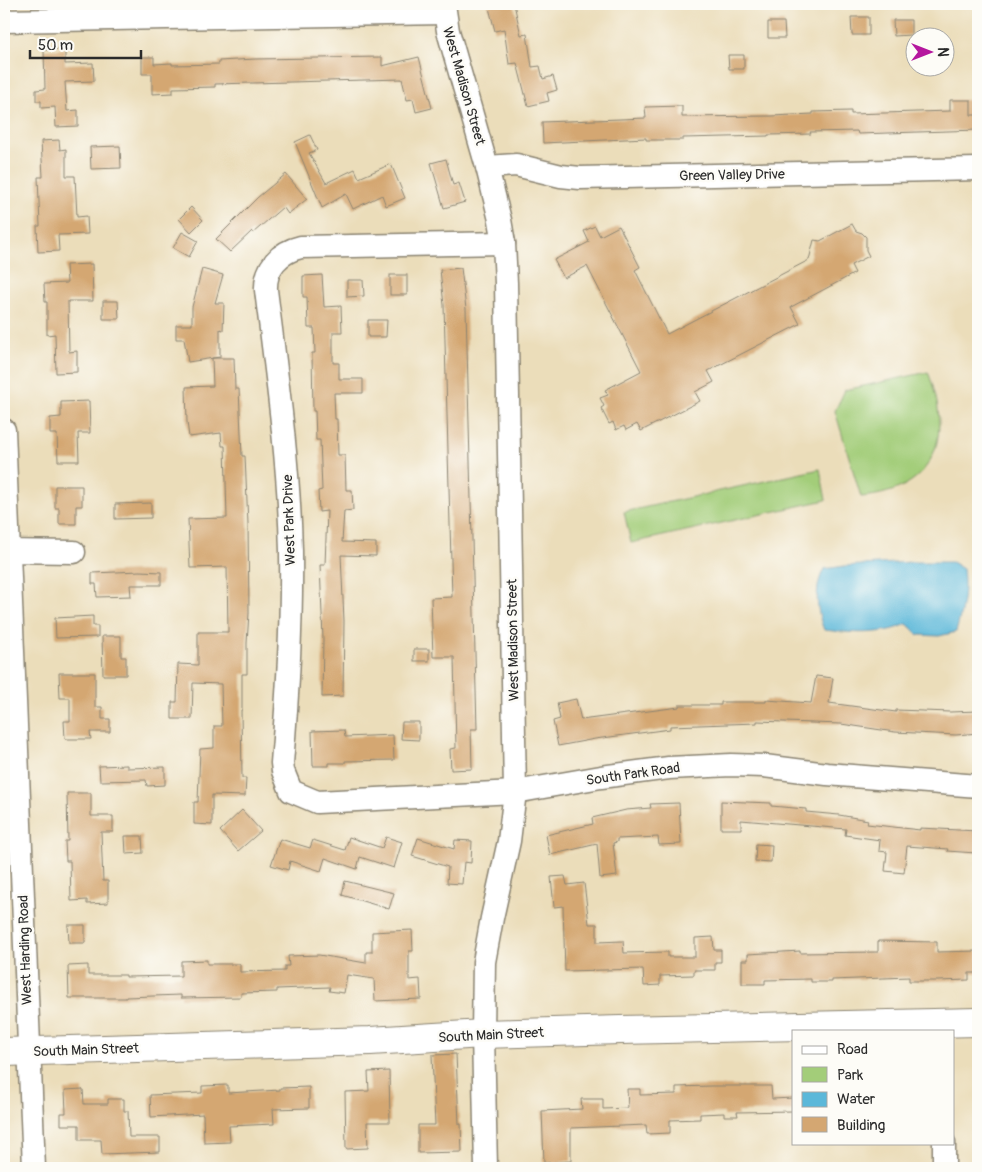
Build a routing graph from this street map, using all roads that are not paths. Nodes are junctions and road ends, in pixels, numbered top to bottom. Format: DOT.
graph roads {
  1 [pos="444,8"];
  2 [pos="4,21"];
  3 [pos="487,167"];
  4 [pos="978,169"];
  5 [pos="504,243"];
  6 [pos="4,430"];
  7 [pos="6,551"];
  8 [pos="74,552"];
  9 [pos="978,786"];
  10 [pos="291,791"];
  11 [pos="515,792"];
  12 [pos="978,1022"];
  13 [pos="940,1027"];
  14 [pos="483,1034"];
  15 [pos="16,1052"];
  16 [pos="944,1144"];
  17 [pos="34,1168"];
  18 [pos="486,1168"];
  19 [pos="944,1168"];
  1 -- 2 [label="street"];
  1 -- 3 [label="street, West Madison Street"];
  3 -- 4 [label="street, Green Valley Drive"];
  3 -- 5 [label="street, West Madison Street"];
  5 -- 10 [label="street, West Park Drive"];
  5 -- 11 [label="street, West Madison Street"];
  6 -- 7 [label="street, West Harding Road"];
  7 -- 8 [label="street"];
  7 -- 15 [label="street, West Harding Road"];
  9 -- 11 [label="street, South Park Road"];
  10 -- 11 [label="street, South Park Road"];
  11 -- 14 [label="street, West Madison Street"];
  12 -- 13 [label="main road, South Main Street"];
  13 -- 14 [label="main road, South Main Street"];
  14 -- 15 [label="main road, South Main Street"];
  14 -- 18 [label="street, West Madison Street"];
  15 -- 17 [label="street, West Harding Road"];
  16 -- 19 [label="street"];
}
